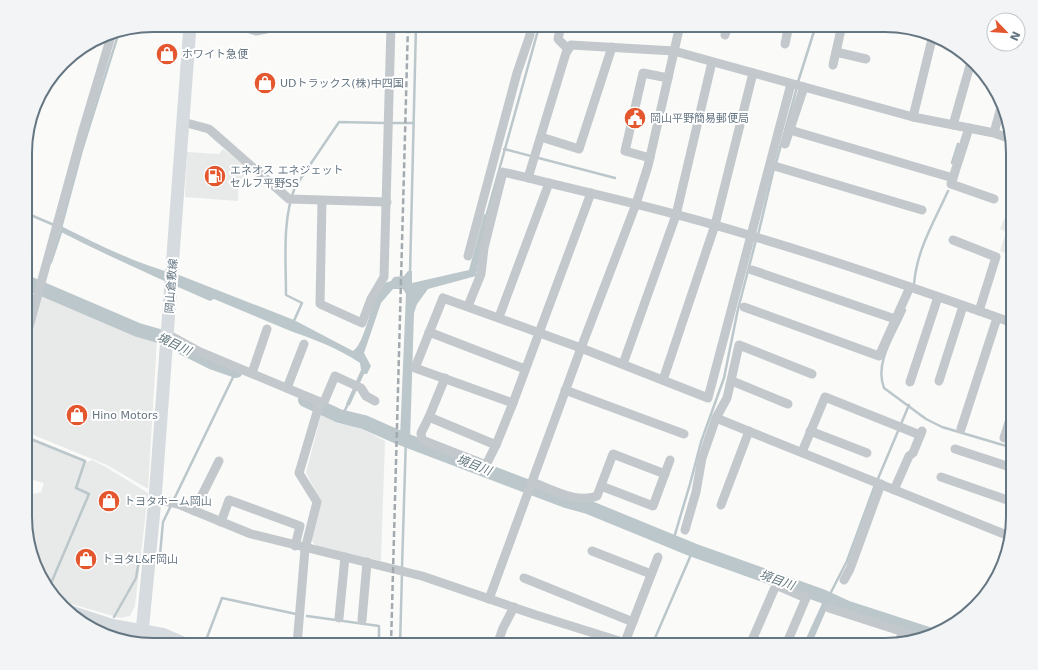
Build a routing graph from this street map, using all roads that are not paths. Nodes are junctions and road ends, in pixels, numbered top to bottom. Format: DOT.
graph roads {
  1 [pos="189,32"];
  2 [pos="392,32"];
  3 [pos="530,32"];
  4 [pos="560,32"];
  5 [pos="678,32"];
  6 [pos="726,32"];
  7 [pos="788,32"];
  8 [pos="840,32"];
  9 [pos="725,35"];
  10 [pos="110,40"];
  11 [pos="931,41"];
  12 [pos="785,44"];
  13 [pos="612,47"];
  14 [pos="568,49"];
  15 [pos="674,51"];
  16 [pos="836,52"];
  17 [pos="866,60"];
  18 [pos="712,62"];
  19 [pos="833,65"];
  20 [pos="970,67"];
  21 [pos="753,73"];
  22 [pos="668,78"];
  23 [pos="798,86"];
  24 [pos="999,113"];
  25 [pos="913,117"];
  26 [pos="183,122"];
  27 [pos="954,125"];
  28 [pos="969,128"];
  29 [pos="790,130"];
  30 [pos="994,133"];
  31 [pos="541,136"];
  32 [pos="1005,137"];
  33 [pos="785,144"];
  34 [pos="650,158"];
  35 [pos="774,166"];
  36 [pos="528,178"];
  37 [pos="953,178"];
  38 [pos="549,183"];
  39 [pos="591,193"];
  40 [pos="994,199"];
  41 [pos="322,201"];
  42 [pos="387,202"];
  43 [pos="636,204"];
  44 [pos="922,210"];
  45 [pos="676,215"];
  46 [pos="715,225"];
  47 [pos="756,237"];
  48 [pos="953,240"];
  49 [pos="468,256"];
  50 [pos="752,270"];
  51 [pos="910,287"];
  52 [pos="938,297"];
  53 [pos="468,306"];
  54 [pos="963,306"];
  55 [pos="744,307"];
  56 [pos="979,311"];
  57 [pos="32,317"];
  58 [pos="499,317"];
  59 [pos="997,318"];
  60 [pos="895,319"];
  61 [pos="1006,321"];
  62 [pos="267,330"];
  63 [pos="429,332"];
  64 [pos="539,332"];
  65 [pos="167,334"];
  66 [pos="304,344"];
  67 [pos="581,348"];
  68 [pos="623,364"];
  69 [pos="525,369"];
  70 [pos="252,373"];
  71 [pos="812,374"];
  72 [pos="445,378"];
  73 [pos="663,380"];
  74 [pos="732,381"];
  75 [pos="939,381"];
  76 [pos="910,382"];
  77 [pos="287,388"];
  78 [pos="565,390"];
  79 [pos="375,401"];
  80 [pos="513,403"];
  81 [pos="788,404"];
  82 [pos="319,406"];
  83 [pos="429,417"];
  84 [pos="716,418"];
  85 [pos="961,429"];
  86 [pos="749,431"];
  87 [pos="810,431"];
  88 [pos="1006,432"];
  89 [pos="684,434"];
  90 [pos="1004,438"];
  91 [pos="496,444"];
  92 [pos="955,449"];
  93 [pos="802,452"];
  94 [pos="867,453"];
  95 [pos="670,460"];
  96 [pos="219,461"];
  97 [pos="1006,466"];
  98 [pos="665,474"];
  99 [pos="941,477"];
  100 [pos="878,483"];
  101 [pos="531,486"];
  102 [pos="601,486"];
  103 [pos="894,490"];
  104 [pos="155,499"];
  105 [pos="1006,500"];
  106 [pos="721,505"];
  107 [pos="194,511"];
  108 [pos="221,522"];
  109 [pos="685,530"];
  110 [pos="1005,534"];
  111 [pos="295,546"];
  112 [pos="305,549"];
  113 [pos="592,551"];
  114 [pos="346,558"];
  115 [pos="658,558"];
  116 [pos="367,562"];
  117 [pos="651,574"];
  118 [pos="524,578"];
  119 [pos="844,580"];
  120 [pos="489,599"];
  121 [pos="514,607"];
  122 [pos="829,608"];
  123 [pos="85,617"];
  124 [pos="339,618"];
  125 [pos="362,620"];
  126 [pos="633,622"];
  127 [pos="903,632"];
  128 [pos="912,635"];
  129 [pos="142,637"];
  130 [pos="901,637"];
  131 [pos="170,638"];
  132 [pos="298,638"];
  133 [pos="499,638"];
  134 [pos="610,638"];
  135 [pos="629,638"];
  136 [pos="753,638"];
  137 [pos="789,638"];
  1 -- 26 [label="main road, 岡山倉敷線"];
  2 -- 42 [label="street"];
  3 -- 49 [label="street"];
  4 -- 14 [label="street"];
  5 -- 15 [label="street"];
  6 -- 9 [label="street"];
  7 -- 12 [label="street"];
  8 -- 16 [label="street"];
  10 -- 57 [label="street"];
  11 -- 25 [label="street"];
  13 -- 14 [label="street"];
  13 -- 15 [label="street"];
  13 -- 31 [label="street"];
  14 -- 31 [label="street"];
  15 -- 18 [label="street"];
  15 -- 22 [label="street"];
  16 -- 17 [label="street"];
  16 -- 19 [label="street"];
  18 -- 21 [label="street"];
  18 -- 45 [label="street"];
  20 -- 27 [label="street"];
  21 -- 23 [label="street"];
  21 -- 46 [label="street"];
  22 -- 34 [label="street"];
  22 -- 34 [label="street"];
  23 -- 25 [label="street"];
  23 -- 29 [label="street"];
  23 -- 35 [label="street"];
  24 -- 30 [label="street"];
  25 -- 27 [label="street"];
  26 -- 41 [label="street"];
  26 -- 65 [label="main road, 岡山倉敷線"];
  27 -- 28 [label="street"];
  28 -- 30 [label="street"];
  28 -- 37 [label="street"];
  29 -- 33 [label="street"];
  29 -- 37 [label="street"];
  30 -- 32 [label="street"];
  31 -- 36 [label="street"];
  34 -- 43 [label="street"];
  35 -- 44 [label="street"];
  35 -- 47 [label="street"];
  36 -- 38 [label="street"];
  36 -- 53 [label="street"];
  37 -- 40 [label="street"];
  38 -- 39 [label="street"];
  38 -- 58 [label="street"];
  39 -- 43 [label="street"];
  39 -- 64 [label="street"];
  41 -- 42 [label="street"];
  41 -- 42 [label="street"];
  43 -- 45 [label="street"];
  43 -- 67 [label="street"];
  45 -- 46 [label="street"];
  45 -- 68 [label="street"];
  46 -- 47 [label="street"];
  46 -- 73 [label="street"];
  47 -- 51 [label="street"];
  47 -- 73 [label="street"];
  48 -- 56 [label="street"];
  50 -- 60 [label="street"];
  51 -- 52 [label="street"];
  51 -- 60 [label="street"];
  52 -- 54 [label="street"];
  52 -- 76 [label="street"];
  53 -- 58 [label="street"];
  53 -- 63 [label="street"];
  54 -- 56 [label="street"];
  54 -- 75 [label="street"];
  55 -- 60 [label="street"];
  56 -- 59 [label="street"];
  58 -- 64 [label="street"];
  59 -- 61 [label="street"];
  59 -- 85 [label="street"];
  62 -- 70 [label="street"];
  63 -- 69 [label="street"];
  63 -- 72 [label="street"];
  64 -- 67 [label="street"];
  64 -- 69 [label="street"];
  65 -- 70 [label="street"];
  65 -- 104 [label="main road, 岡山倉敷線"];
  66 -- 77 [label="street"];
  67 -- 68 [label="street"];
  67 -- 78 [label="street"];
  68 -- 73 [label="street"];
  69 -- 80 [label="street"];
  70 -- 77 [label="street"];
  71 -- 74 [label="street"];
  72 -- 80 [label="street"];
  72 -- 83 [label="street"];
  74 -- 81 [label="street"];
  74 -- 84 [label="street"];
  77 -- 82 [label="street"];
  78 -- 89 [label="street"];
  78 -- 101 [label="street"];
  79 -- 82 [label="street"];
  80 -- 91 [label="street"];
  82 -- 112 [label="street"];
  83 -- 91 [label="street"];
  83 -- 91 [label="street"];
  84 -- 86 [label="street"];
  84 -- 109 [label="street"];
  86 -- 93 [label="street"];
  86 -- 106 [label="street"];
  87 -- 93 [label="street"];
  87 -- 94 [label="street"];
  87 -- 103 [label="street"];
  88 -- 90 [label="street"];
  92 -- 97 [label="street"];
  93 -- 100 [label="street"];
  95 -- 98 [label="street"];
  96 -- 107 [label="street"];
  98 -- 102 [label="street"];
  98 -- 102 [label="street"];
  99 -- 105 [label="street"];
  100 -- 103 [label="street"];
  100 -- 119 [label="street"];
  101 -- 102 [label="street"];
  101 -- 120 [label="street"];
  103 -- 110 [label="street"];
  104 -- 107 [label="street"];
  104 -- 129 [label="main road, 岡山倉敷線"];
  107 -- 108 [label="street"];
  108 -- 111 [label="street"];
  108 -- 111 [label="street"];
  111 -- 112 [label="street"];
  112 -- 114 [label="street"];
  112 -- 132 [label="street"];
  113 -- 117 [label="street"];
  114 -- 116 [label="street"];
  114 -- 124 [label="street"];
  115 -- 117 [label="street"];
  116 -- 120 [label="street"];
  116 -- 125 [label="street"];
  117 -- 126 [label="street"];
  118 -- 126 [label="street"];
  120 -- 121 [label="street"];
  121 -- 133 [label="street"];
  121 -- 134 [label="street"];
  122 -- 127 [label="street"];
  123 -- 129 [label="main road"];
  126 -- 135 [label="street"];
  127 -- 128 [label="street"];
  127 -- 130 [label="street"];
  129 -- 131 [label="main road"];
  136 -- 137 [label="street"];
}
